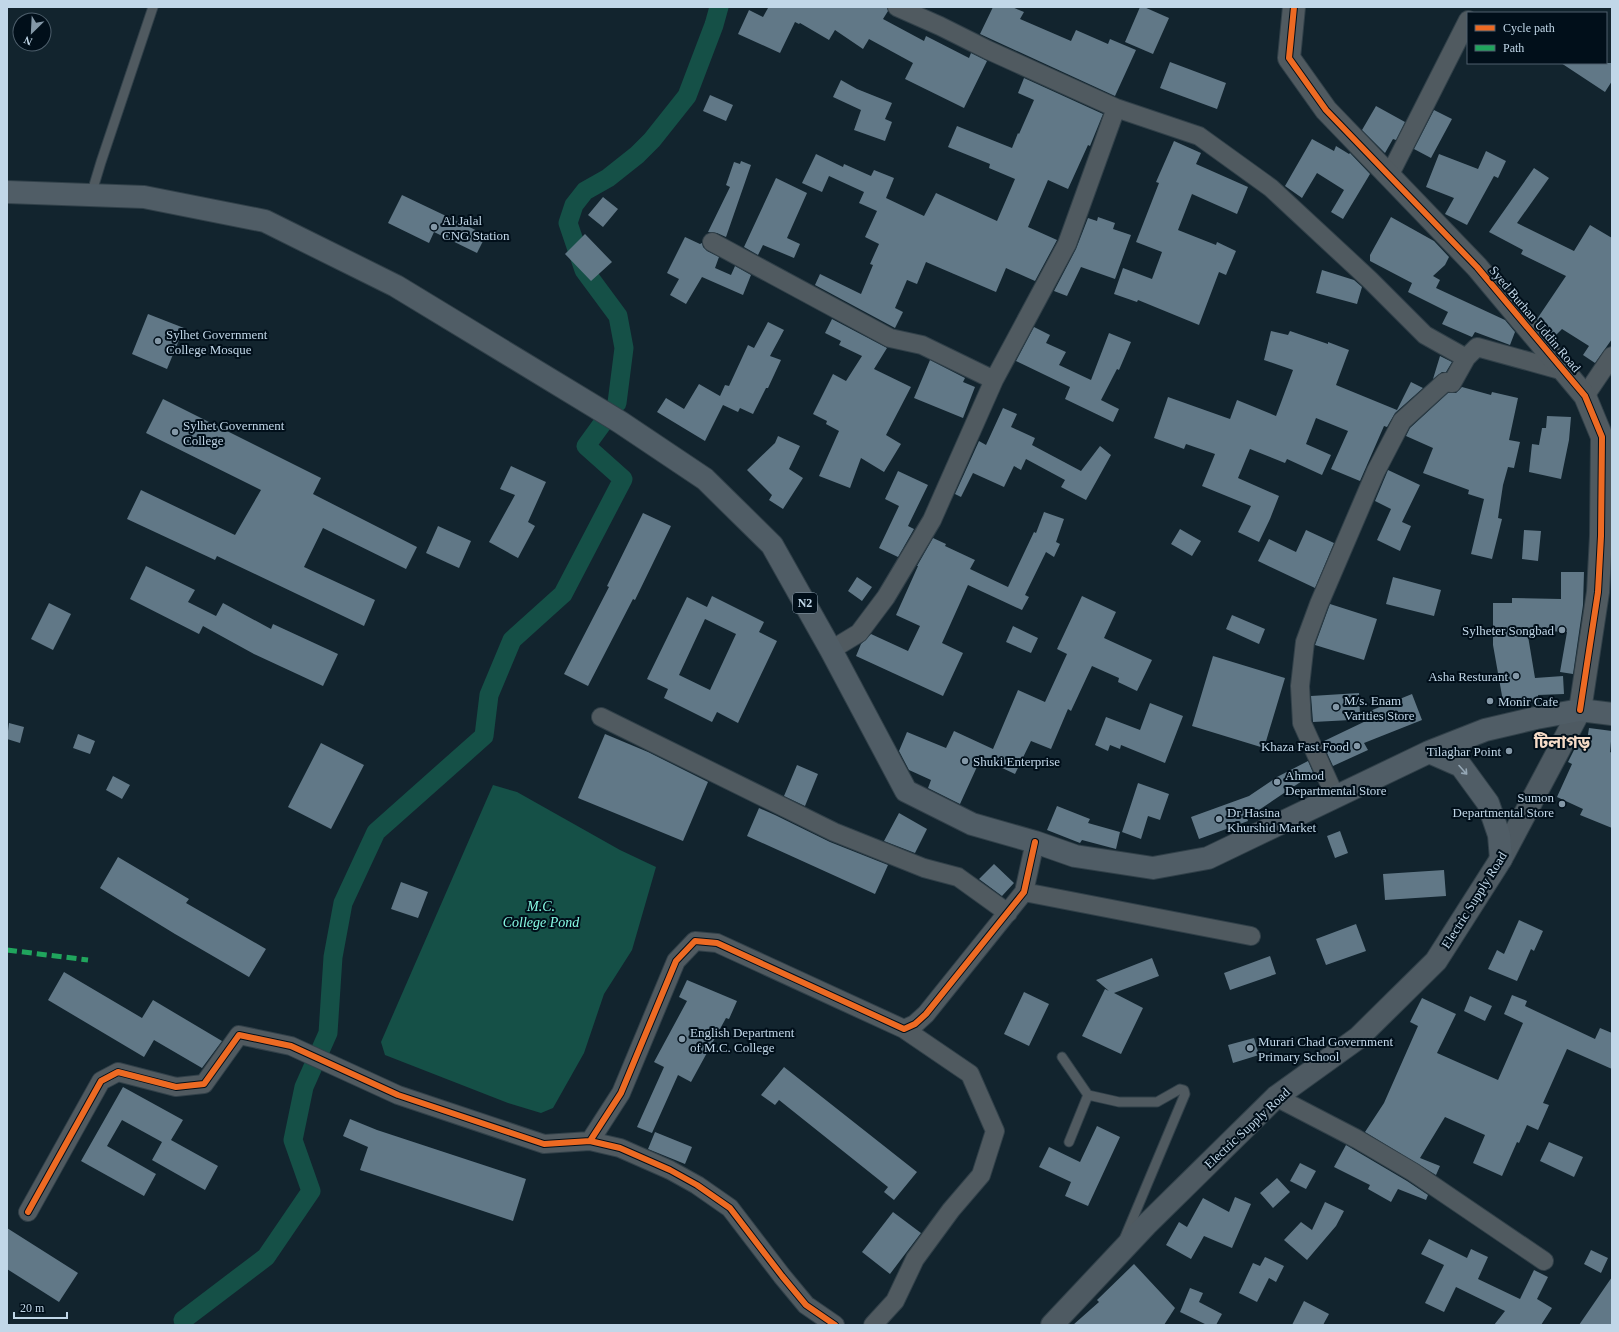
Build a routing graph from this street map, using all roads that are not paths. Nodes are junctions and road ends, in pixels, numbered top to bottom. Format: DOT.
graph roads {
  1 [pos="153,7"];
  2 [pos="897,7"];
  3 [pos="1294,7"];
  4 [pos="1467,22"];
  5 [pos="1116,108"];
  6 [pos="1389,176"];
  7 [pos="7,192"];
  8 [pos="91,195"];
  9 [pos="712,242"];
  10 [pos="1612,356"];
  11 [pos="1466,358"];
  12 [pos="1564,371"];
  13 [pos="994,380"];
  14 [pos="1585,396"];
  15 [pos="831,650"];
  16 [pos="1580,710"];
  17 [pos="1612,714"];
  18 [pos="601,717"];
  19 [pos="1429,752"];
  20 [pos="1335,796"];
  21 [pos="1035,842"];
  22 [pos="1501,859"];
  23 [pos="1024,892"];
  24 [pos="1008,913"];
  25 [pos="1251,936"];
  26 [pos="904,1029"];
  27 [pos="1062,1057"];
  28 [pos="1088,1095"];
  29 [pos="1276,1097"];
  30 [pos="590,1140"];
  31 [pos="1069,1142"];
  32 [pos="28,1212"];
  33 [pos="1117,1255"];
  34 [pos="1544,1261"];
  35 [pos="836,1325"];
  36 [pos="873,1325"];
  37 [pos="1052,1325"];
  1 -- 8 [label="lane"];
  2 -- 5 [label="street"];
  3 -- 6 [label="street, Syed Burhan Uddin Road"];
  4 -- 6 [label="street"];
  5 -- 11 [label="street"];
  5 -- 13 [label="street"];
  6 -- 12 [label="street, Syed Burhan Uddin Road"];
  7 -- 8 [label="highway, N2"];
  8 -- 15 [label="highway, N2"];
  9 -- 13 [label="street"];
  10 -- 14 [label="street"];
  11 -- 12 [label="street"];
  11 -- 20 [label="street"];
  12 -- 14 [label="street, Syed Burhan Uddin Road"];
  13 -- 15 [label="street"];
  14 -- 16 [label="street, Syed Burhan Uddin Road"];
  15 -- 21 [label="highway, N2"];
  16 -- 17 [label="highway, N2"];
  16 -- 19 [label="highway, N2"];
  16 -- 22 [label="main road, Electric Supply Road"];
  18 -- 24 [label="street"];
  19 -- 20 [label="highway, N2"];
  19 -- 22 [label="highway, one-way"];
  20 -- 21 [label="highway, N2"];
  21 -- 23 [label="street"];
  22 -- 29 [label="main road, Electric Supply Road"];
  23 -- 24 [label="street"];
  23 -- 25 [label="street"];
  24 -- 26 [label="street"];
  26 -- 30 [label="street"];
  26 -- 36 [label="street"];
  27 -- 28 [label="lane"];
  28 -- 31 [label="lane"];
  28 -- 33 [label="lane"];
  29 -- 33 [label="main road, Electric Supply Road"];
  29 -- 34 [label="street"];
  30 -- 32 [label="street"];
  30 -- 35 [label="street"];
  33 -- 37 [label="main road, Electric Supply Road"];
}
